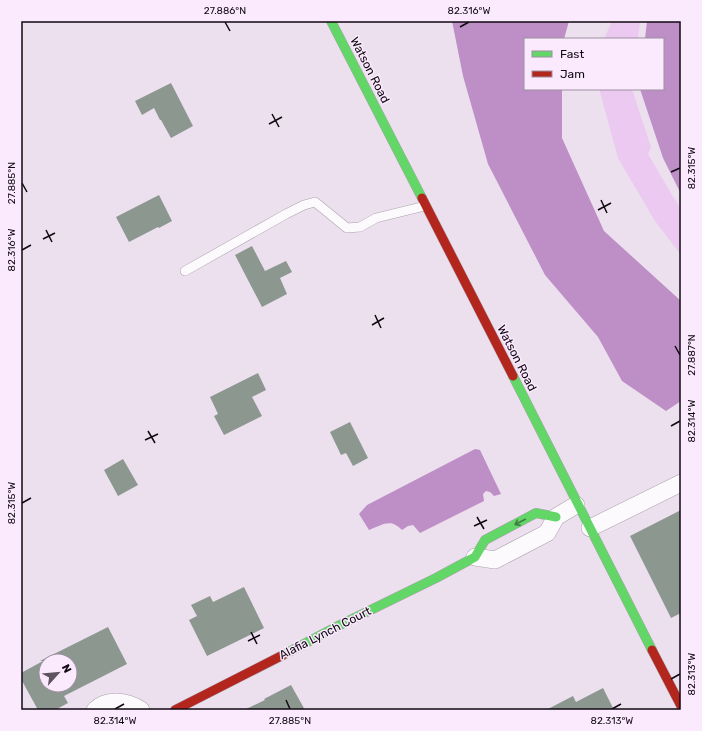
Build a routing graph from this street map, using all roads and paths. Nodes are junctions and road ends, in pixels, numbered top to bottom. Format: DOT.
graph roads {
  1 [pos="331,21"];
  2 [pos="425,206"];
  3 [pos="185,271"];
  4 [pos="681,483"];
  5 [pos="576,505"];
  6 [pos="556,517"];
  7 [pos="590,528"];
  8 [pos="475,557"];
  9 [pos="681,706"];
  10 [pos="95,710"];
  11 [pos="141,710"];
  12 [pos="175,710"];
  1 -- 2 [label="street, Watson Road"];
  2 -- 3 [label="lane"];
  2 -- 7 [label="street, Watson Road"];
  4 -- 7 [label="street"];
  5 -- 6 [label="street"];
  6 -- 8 [label="street"];
  6 -- 8 [label="street, one-way"];
  7 -- 9 [label="street, Watson Road"];
  8 -- 12 [label="street, Alafia Lynch Court"];
  10 -- 11 [label="street"];
}
